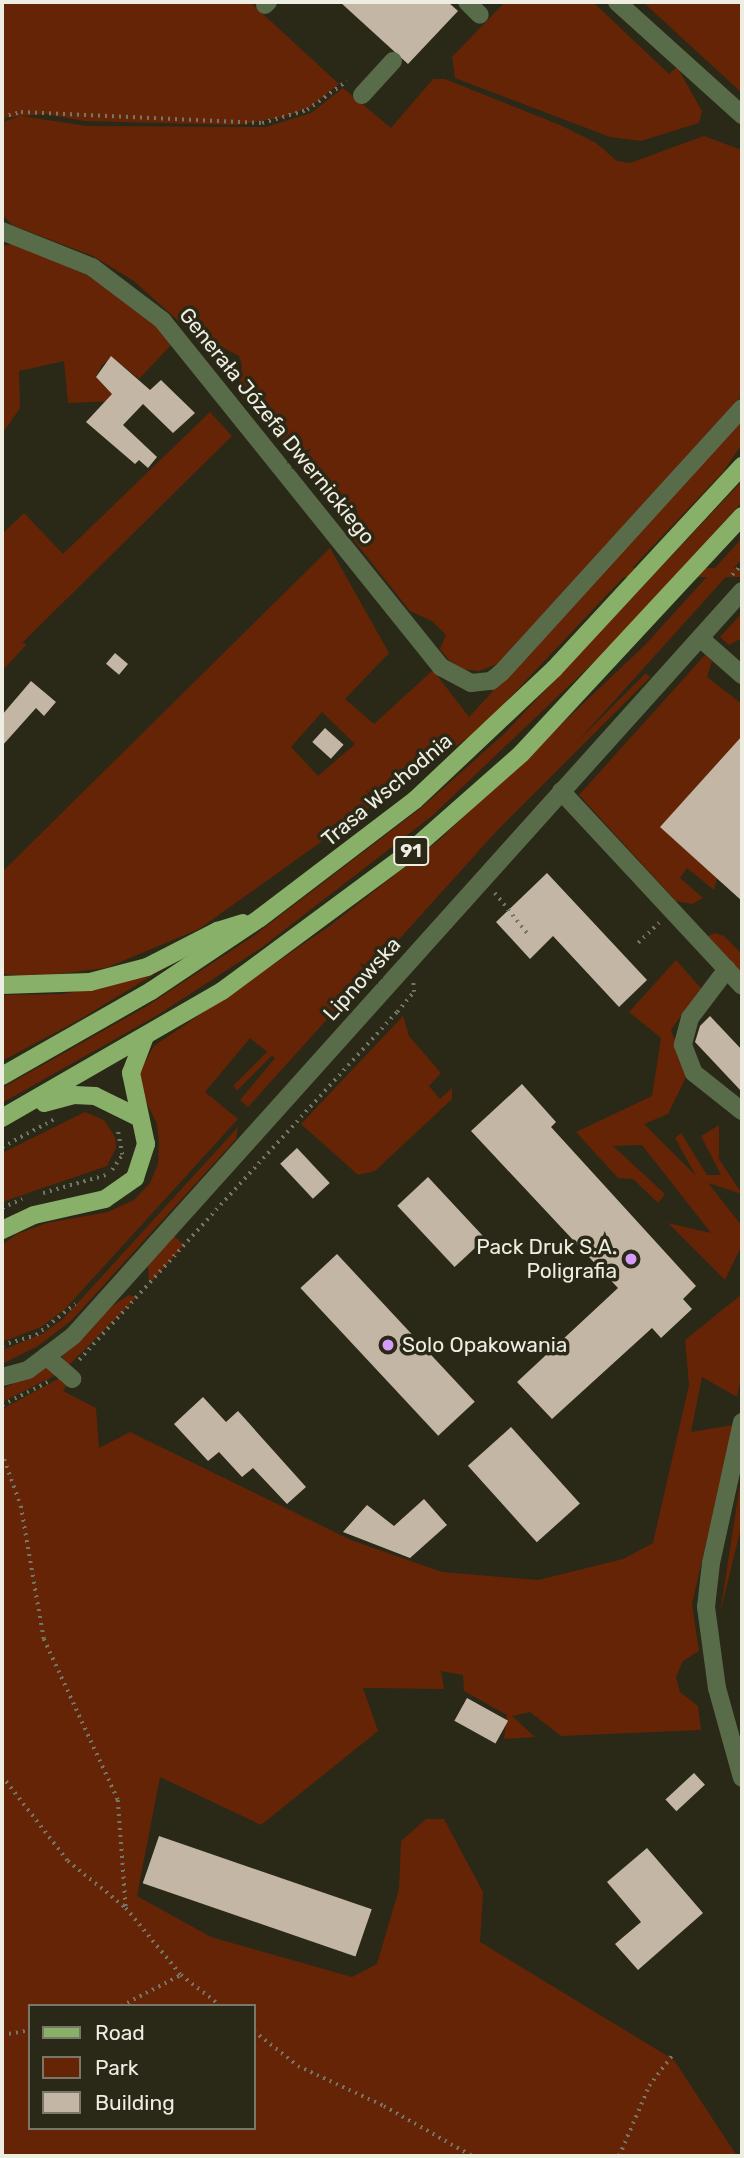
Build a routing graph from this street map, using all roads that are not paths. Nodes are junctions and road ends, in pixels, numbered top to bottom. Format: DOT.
graph roads {
  1 [pos="467,2"];
  2 [pos="617,2"];
  3 [pos="480,15"];
  4 [pos="393,61"];
  5 [pos="362,95"];
  6 [pos="742,115"];
  7 [pos="2,232"];
  8 [pos="742,408"];
  9 [pos="742,466"];
  10 [pos="742,516"];
  11 [pos="742,591"];
  12 [pos="700,638"];
  13 [pos="742,675"];
  14 [pos="561,791"];
  15 [pos="260,918"];
  16 [pos="727,969"];
  17 [pos="2,985"];
  18 [pos="742,986"];
  19 [pos="145,1037"];
  20 [pos="2,1076"];
  21 [pos="742,1111"];
  22 [pos="9,1114"];
  23 [pos="138,1117"];
  24 [pos="2,1230"];
  25 [pos="46,1356"];
  26 [pos="2,1377"];
  27 [pos="72,1379"];
  28 [pos="742,1422"];
  29 [pos="742,1778"];
  1 -- 3 [label="street"];
  2 -- 6 [label="street"];
  4 -- 5 [label="street"];
  7 -- 8 [label="street, Generała Józefa Dwernickiego"];
  9 -- 15 [label="main road, Trasa Wschodnia / 91"];
  10 -- 19 [label="main road, 91"];
  11 -- 12 [label="street, Lipnowska"];
  12 -- 13 [label="street"];
  12 -- 14 [label="street, Lipnowska"];
  14 -- 16 [label="street"];
  14 -- 25 [label="street, Lipnowska"];
  15 -- 17 [label="main road"];
  15 -- 20 [label="main road, Trasa Wschodnia / 91"];
  16 -- 18 [label="street"];
  16 -- 21 [label="street"];
  19 -- 22 [label="main road, 91"];
  19 -- 23 [label="main road"];
  22 -- 23 [label="main road"];
  23 -- 24 [label="main road"];
  25 -- 26 [label="street, Lipnowska"];
  25 -- 27 [label="street"];
  28 -- 29 [label="street"];
}
